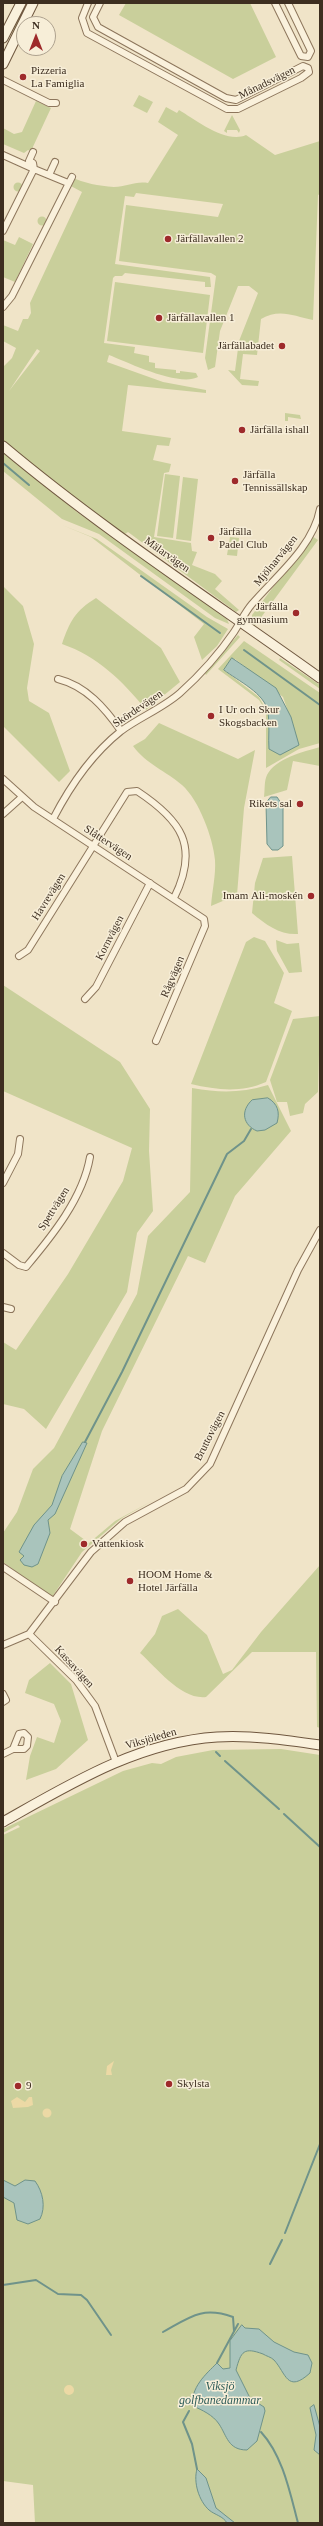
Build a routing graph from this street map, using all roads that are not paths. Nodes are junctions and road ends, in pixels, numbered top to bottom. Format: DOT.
graph roads {
  1 [pos="20,3"];
  2 [pos="33,3"];
  3 [pos="88,3"];
  4 [pos="100,3"];
  5 [pos="275,3"];
  6 [pos="288,3"];
  7 [pos="3,38"];
  8 [pos="3,64"];
  9 [pos="3,80"];
  10 [pos="56,103"];
  11 [pos="33,152"];
  12 [pos="3,155"];
  13 [pos="55,162"];
  14 [pos="34,169"];
  15 [pos="49,175"];
  16 [pos="72,177"];
  17 [pos="68,183"];
  18 [pos="3,231"];
  19 [pos="3,308"];
  20 [pos="3,446"];
  21 [pos="320,509"];
  22 [pos="239,621"];
  23 [pos="320,678"];
  24 [pos="58,679"];
  25 [pos="121,731"];
  26 [pos="3,779"];
  27 [pos="22,797"];
  28 [pos="3,814"];
  29 [pos="53,819"];
  30 [pos="94,846"];
  31 [pos="150,883"];
  32 [pos="174,898"];
  33 [pos="204,919"];
  34 [pos="19,956"];
  35 [pos="85,999"];
  36 [pos="156,1041"];
  37 [pos="20,1139"];
  38 [pos="90,1157"];
  39 [pos="3,1184"];
  40 [pos="320,1230"];
  41 [pos="3,1254"];
  42 [pos="3,1307"];
  43 [pos="10,1309"];
  44 [pos="3,1567"];
  45 [pos="54,1602"];
  46 [pos="30,1634"];
  47 [pos="3,1645"];
  48 [pos="3,1694"];
  49 [pos="3,1702"];
  50 [pos="320,1744"];
  51 [pos="13,1749"];
  52 [pos="3,1754"];
  53 [pos="116,1762"];
  54 [pos="3,1822"];
  1 -- 7 [label="main road"];
  2 -- 8 [label="main road"];
  3 -- 4 [label="street, Månadsvägen"];
  5 -- 6 [label="street"];
  9 -- 10 [label="street"];
  11 -- 14 [label="street"];
  12 -- 14 [label="street"];
  13 -- 15 [label="street"];
  14 -- 15 [label="street"];
  14 -- 18 [label="street"];
  15 -- 17 [label="street"];
  16 -- 17 [label="street"];
  17 -- 19 [label="street"];
  20 -- 22 [label="main road, Mälarvägen"];
  21 -- 22 [label="street, Mjölnarvägen"];
  22 -- 23 [label="main road, Mälarvägen"];
  22 -- 25 [label="street, Skördevägen"];
  24 -- 25 [label="street"];
  25 -- 29 [label="street, Skördevägen"];
  26 -- 27 [label="street, Slåttervägen"];
  27 -- 28 [label="street"];
  27 -- 29 [label="street, Slåttervägen"];
  29 -- 30 [label="street, Slåttervägen"];
  30 -- 31 [label="street, Slåttervägen"];
  30 -- 32 [label="street, Havrevägen"];
  30 -- 34 [label="street, Havrevägen"];
  31 -- 32 [label="street, Slåttervägen"];
  31 -- 35 [label="street, Kornvägen"];
  32 -- 33 [label="street, Slåttervägen"];
  33 -- 36 [label="street, Rågvägen"];
  37 -- 39 [label="street"];
  38 -- 41 [label="street, Spettvägen"];
  40 -- 45 [label="street, Bruttovägen"];
  42 -- 43 [label="street"];
  44 -- 45 [label="street"];
  45 -- 46 [label="street, Bruttovägen"];
  46 -- 47 [label="street"];
  46 -- 53 [label="street, Kassavägen"];
  48 -- 49 [label="street"];
  50 -- 53 [label="main road, Viksjöleden"];
  51 -- 52 [label="street"];
  53 -- 54 [label="main road, Viksjöleden"];
}
